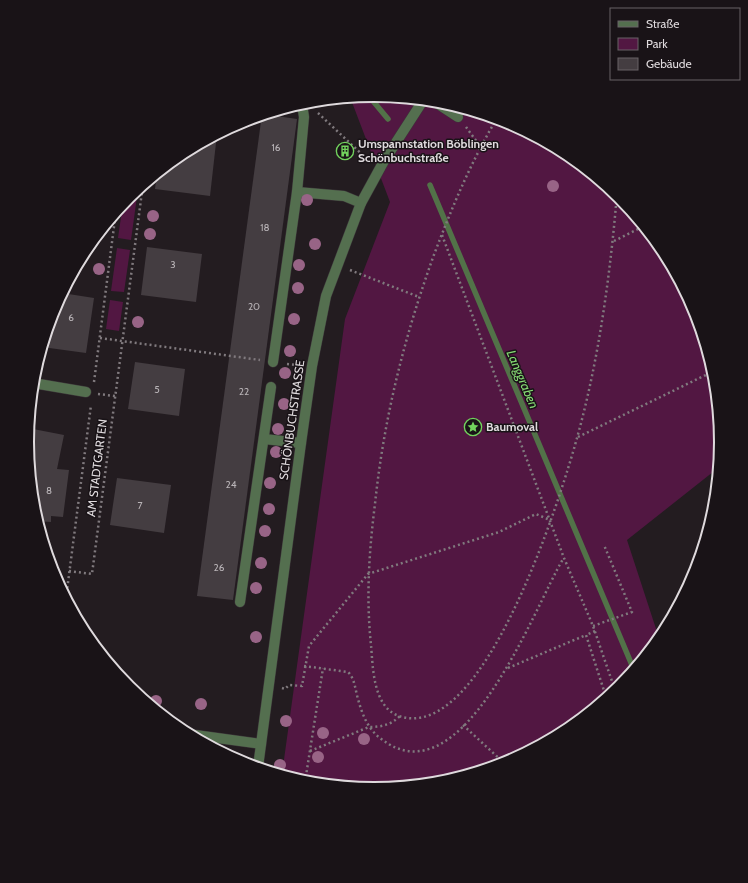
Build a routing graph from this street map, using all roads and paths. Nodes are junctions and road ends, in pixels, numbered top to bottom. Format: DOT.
graph roads {
  1 [pos="421,105"];
  2 [pos="309,108"];
  3 [pos="303,109"];
  4 [pos="446,109"];
  5 [pos="458,117"];
  6 [pos="494,124"];
  7 [pos="480,146"];
  8 [pos="380,168"];
  9 [pos="297,192"];
  10 [pos="143,193"];
  11 [pos="361,203"];
  12 [pos="616,203"];
  13 [pos="115,221"];
  14 [pos="639,228"];
  15 [pos="442,235"];
  16 [pos="613,241"];
  17 [pos="336,265"];
  18 [pos="419,297"];
  19 [pos="100,338"];
  20 [pos="122,341"];
  21 [pos="273,362"];
  22 [pos="312,366"];
  23 [pos="707,374"];
  24 [pos="39,384"];
  25 [pos="271,387"];
  26 [pos="91,393"];
  27 [pos="578,437"];
  28 [pos="264,439"];
  29 [pos="301,443"];
  30 [pos="550,520"];
  31 [pos="604,545"];
  32 [pos="564,558"];
  33 [pos="69,571"];
  34 [pos="368,574"];
  35 [pos="67,588"];
  36 [pos="240,602"];
  37 [pos="593,626"];
  38 [pos="595,631"];
  39 [pos="586,635"];
  40 [pos="304,666"];
  41 [pos="324,668"];
  42 [pos="507,668"];
  43 [pos="613,683"];
  44 [pos="268,687"];
  45 [pos="604,691"];
  46 [pos="400,716"];
  47 [pos="463,725"];
  48 [pos="369,727"];
  49 [pos="205,736"];
  50 [pos="261,744"];
  51 [pos="310,751"];
  52 [pos="498,758"];
  53 [pos="259,761"];
  54 [pos="306,775"];
  1 -- 8 [label="street, SCHÖNBUCHSTRASSE"];
  2 -- 8 [label="path"];
  3 -- 9 [label="street"];
  4 -- 5 [label="street"];
  5 -- 7 [label="path"];
  6 -- 7 [label="path"];
  7 -- 15 [label="path"];
  8 -- 11 [label="street, SCHÖNBUCHSTRASSE"];
  9 -- 11 [label="street"];
  9 -- 21 [label="street"];
  10 -- 20 [label="path, AM STADTGARTEN"];
  11 -- 17 [label="street, SCHÖNBUCHSTRASSE"];
  12 -- 16 [label="path"];
  13 -- 19 [label="path, AM STADTGARTEN"];
  14 -- 16 [label="path"];
  15 -- 18 [label="path"];
  15 -- 30 [label="path"];
  16 -- 27 [label="path"];
  17 -- 18 [label="path"];
  17 -- 22 [label="street, SCHÖNBUCHSTRASSE"];
  18 -- 34 [label="path"];
  19 -- 20 [label="path"];
  19 -- 26 [label="path, AM STADTGARTEN"];
  20 -- 21 [label="path"];
  20 -- 33 [label="path, AM STADTGARTEN"];
  21 -- 22 [label="path"];
  22 -- 29 [label="street, SCHÖNBUCHSTRASSE"];
  23 -- 27 [label="path"];
  24 -- 26 [label="street"];
  25 -- 28 [label="street"];
  26 -- 33 [label="path, AM STADTGARTEN"];
  27 -- 30 [label="path"];
  28 -- 29 [label="street"];
  28 -- 36 [label="street"];
  29 -- 44 [label="street, SCHÖNBUCHSTRASSE"];
  30 -- 32 [label="path"];
  30 -- 34 [label="path"];
  30 -- 46 [label="path"];
  31 -- 37 [label="path"];
  32 -- 37 [label="path"];
  32 -- 42 [label="path"];
  33 -- 35 [label="path, AM STADTGARTEN"];
  34 -- 40 [label="path"];
  34 -- 46 [label="path"];
  37 -- 38 [label="path"];
  38 -- 39 [label="path"];
  38 -- 43 [label="path"];
  39 -- 42 [label="path"];
  39 -- 45 [label="path"];
  40 -- 41 [label="path"];
  40 -- 44 [label="path"];
  41 -- 48 [label="path"];
  41 -- 51 [label="path"];
  42 -- 47 [label="path"];
  44 -- 50 [label="street, SCHÖNBUCHSTRASSE"];
  46 -- 48 [label="path"];
  47 -- 48 [label="path"];
  47 -- 52 [label="path"];
  48 -- 51 [label="path"];
  49 -- 50 [label="street"];
  50 -- 53 [label="street, SCHÖNBUCHSTRASSE"];
  51 -- 54 [label="path"];
}
